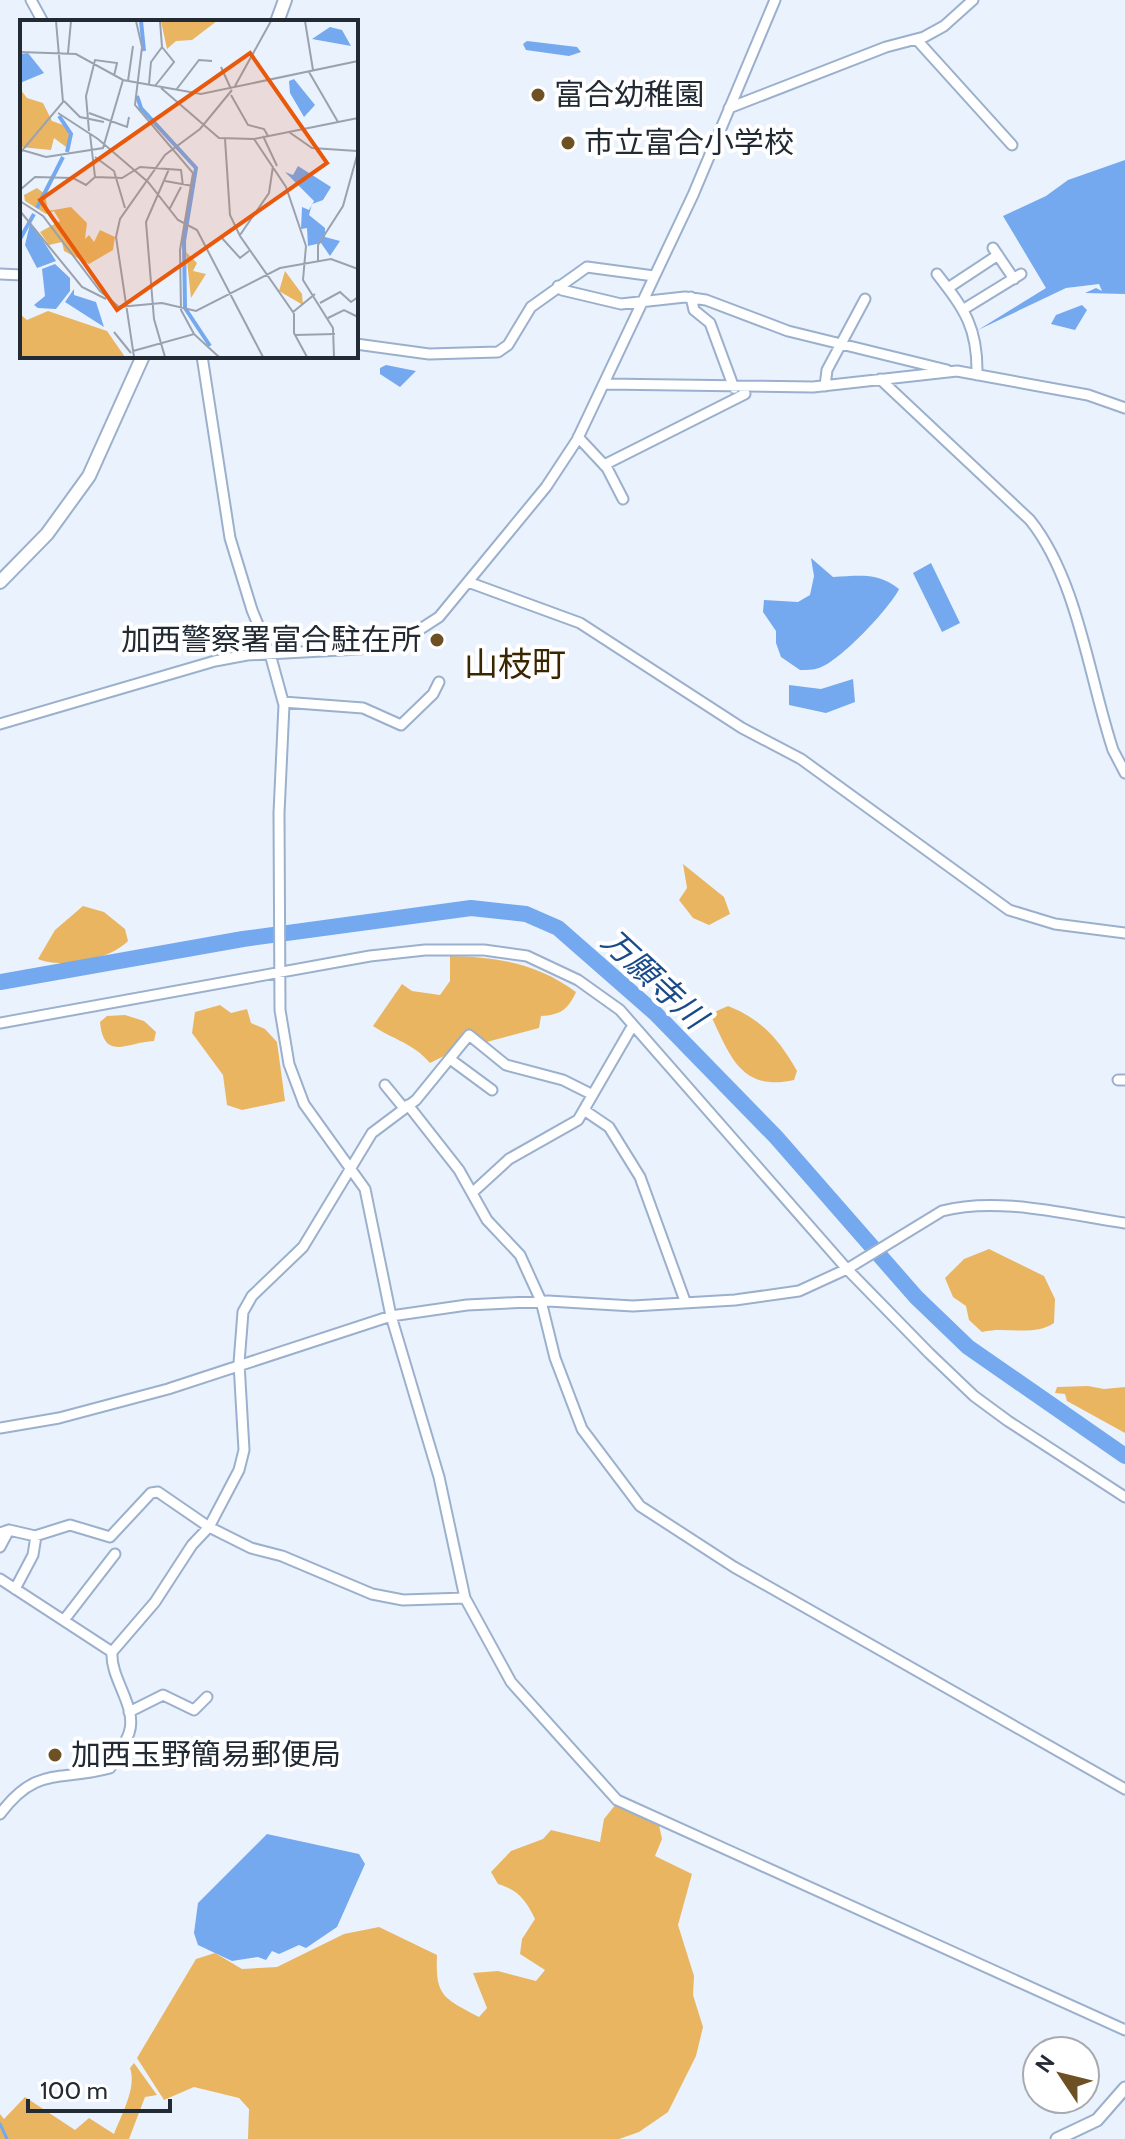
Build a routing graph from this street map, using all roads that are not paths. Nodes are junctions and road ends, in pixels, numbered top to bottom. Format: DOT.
graph roads {
  1 [pos="31,0"];
  2 [pos="285,0"];
  3 [pos="775,0"];
  4 [pos="973,0"];
  5 [pos="42,20"];
  6 [pos="278,20"];
  7 [pos="917,40"];
  8 [pos="729,108"];
  9 [pos="1012,145"];
  10 [pos="0,274"];
  11 [pos="937,274"];
  12 [pos="20,275"];
  13 [pos="654,276"];
  14 [pos="558,286"];
  15 [pos="948,288"];
  16 [pos="691,297"];
  17 [pos="865,299"];
  18 [pos="641,303"];
  19 [pos="964,309"];
  20 [pos="358,344"];
  21 [pos="840,345"];
  22 [pos="142,358"];
  23 [pos="202,358"];
  24 [pos="947,372"];
  25 [pos="977,375"];
  26 [pos="880,379"];
  27 [pos="606,384"];
  28 [pos="825,386"];
  29 [pos="739,388"];
  30 [pos="1125,408"];
  31 [pos="578,437"];
  32 [pos="604,465"];
  33 [pos="623,499"];
  34 [pos="0,582"];
  35 [pos="468,582"];
  36 [pos="270,654"];
  37 [pos="439,682"];
  38 [pos="283,702"];
  39 [pos="0,724"];
  40 [pos="1125,773"];
  41 [pos="1125,933"];
  42 [pos="280,972"];
  43 [pos="0,1023"];
  44 [pos="633,1025"];
  45 [pos="450,1059"];
  46 [pos="385,1085"];
  47 [pos="492,1090"];
  48 [pos="591,1094"];
  49 [pos="405,1106"];
  50 [pos="584,1110"];
  51 [pos="350,1170"];
  52 [pos="472,1193"];
  53 [pos="1125,1223"];
  54 [pos="849,1268"];
  55 [pos="541,1301"];
  56 [pos="685,1301"];
  57 [pos="391,1316"];
  58 [pos="239,1363"];
  59 [pos="0,1428"];
  60 [pos="1125,1497"];
  61 [pos="209,1527"];
  62 [pos="5,1532"];
  63 [pos="36,1536"];
  64 [pos="0,1547"];
  65 [pos="115,1554"];
  66 [pos="0,1579"];
  67 [pos="15,1589"];
  68 [pos="465,1598"];
  69 [pos="64,1620"];
  70 [pos="112,1652"];
  71 [pos="207,1697"];
  72 [pos="129,1712"];
  73 [pos="1125,1789"];
  74 [pos="0,1814"];
  75 [pos="1125,2030"];
  76 [pos="1125,2088"];
  77 [pos="1057,2139"];
  1 -- 5 [label="street"];
  2 -- 6 [label="main road"];
  3 -- 8 [label="street"];
  4 -- 7 [label="street"];
  7 -- 8 [label="street"];
  7 -- 9 [label="street"];
  8 -- 13 [label="street"];
  10 -- 12 [label="street"];
  11 -- 15 [label="street"];
  13 -- 14 [label="street"];
  13 -- 18 [label="street"];
  14 -- 18 [label="street"];
  14 -- 20 [label="street"];
  15 -- 19 [label="street"];
  15 -- 19 [label="street"];
  16 -- 18 [label="street"];
  16 -- 21 [label="street"];
  16 -- 29 [label="street"];
  17 -- 21 [label="street"];
  18 -- 27 [label="street"];
  19 -- 25 [label="street"];
  21 -- 24 [label="street"];
  21 -- 28 [label="street"];
  22 -- 34 [label="main road"];
  23 -- 36 [label="street"];
  24 -- 25 [label="street"];
  24 -- 26 [label="street"];
  25 -- 30 [label="street"];
  26 -- 28 [label="street"];
  26 -- 40 [label="street"];
  27 -- 29 [label="street"];
  27 -- 31 [label="street"];
  28 -- 29 [label="street"];
  29 -- 32 [label="street"];
  31 -- 32 [label="street"];
  31 -- 35 [label="street"];
  32 -- 33 [label="street"];
  35 -- 36 [label="street"];
  35 -- 41 [label="street"];
  36 -- 38 [label="street"];
  36 -- 39 [label="street"];
  37 -- 38 [label="street"];
  38 -- 42 [label="street"];
  42 -- 43 [label="street"];
  42 -- 44 [label="street"];
  42 -- 51 [label="street"];
  44 -- 48 [label="street"];
  44 -- 54 [label="street"];
  45 -- 47 [label="street"];
  45 -- 48 [label="street"];
  45 -- 49 [label="street"];
  46 -- 49 [label="street"];
  48 -- 50 [label="street"];
  49 -- 51 [label="street"];
  49 -- 52 [label="street"];
  50 -- 52 [label="street"];
  50 -- 56 [label="street"];
  51 -- 57 [label="street"];
  51 -- 58 [label="street"];
  52 -- 55 [label="street"];
  53 -- 54 [label="street"];
  54 -- 56 [label="street"];
  54 -- 60 [label="street"];
  55 -- 56 [label="street"];
  55 -- 57 [label="street"];
  55 -- 73 [label="street"];
  57 -- 58 [label="street"];
  57 -- 68 [label="street"];
  58 -- 59 [label="street"];
  58 -- 61 [label="street"];
  61 -- 63 [label="street"];
  61 -- 68 [label="street"];
  61 -- 70 [label="street"];
  62 -- 63 [label="street"];
  62 -- 64 [label="street"];
  63 -- 67 [label="street"];
  65 -- 69 [label="street"];
  66 -- 67 [label="street"];
  67 -- 69 [label="street"];
  68 -- 75 [label="street"];
  69 -- 70 [label="street"];
  70 -- 72 [label="street"];
  71 -- 72 [label="street"];
  72 -- 74 [label="street"];
  76 -- 77 [label="street"];
}
